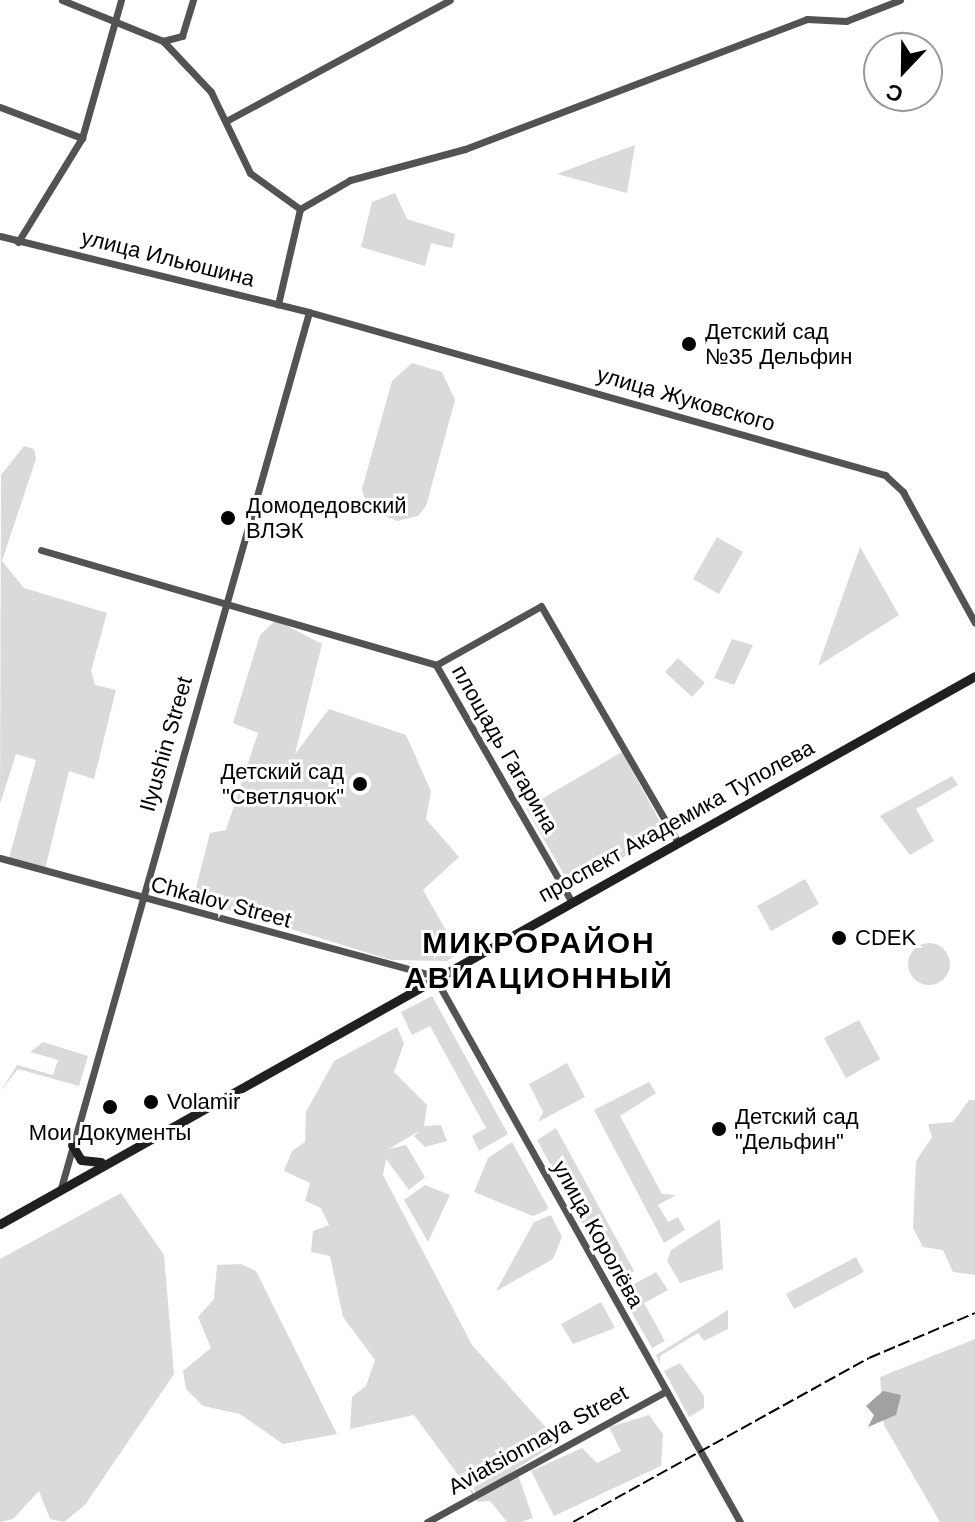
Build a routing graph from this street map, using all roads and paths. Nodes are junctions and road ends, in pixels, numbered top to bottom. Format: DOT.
graph roads {
  1 [pos="62,0"];
  2 [pos="121,0"];
  3 [pos="193,0"];
  4 [pos="450,0"];
  5 [pos="900,0"];
  6 [pos="116,21"];
  7 [pos="163,41"];
  8 [pos="0,107"];
  9 [pos="228,120"];
  10 [pos="82,138"];
  11 [pos="300,209"];
  12 [pos="0,236"];
  13 [pos="18,242"];
  14 [pos="278,304"];
  15 [pos="309,312"];
  16 [pos="41,550"];
  17 [pos="225,605"];
  18 [pos="975,623"];
  19 [pos="436,665"];
  20 [pos="975,676"];
  21 [pos="676,839"];
  22 [pos="0,858"];
  23 [pos="141,899"];
  24 [pos="570,899"];
  25 [pos="434,976"];
  26 [pos="72,1145"];
  27 [pos="112,1159"];
  28 [pos="61,1188"];
  29 [pos="0,1224"];
  30 [pos="666,1391"];
  31 [pos="427,1522"];
  32 [pos="740,1522"];
  1 -- 6 [label="street"];
  2 -- 6 [label="street"];
  3 -- 7 [label="street"];
  4 -- 9 [label="street"];
  5 -- 11 [label="street"];
  6 -- 7 [label="street"];
  6 -- 10 [label="street"];
  7 -- 9 [label="street"];
  8 -- 10 [label="street"];
  9 -- 11 [label="street"];
  10 -- 13 [label="street"];
  11 -- 14 [label="street"];
  12 -- 13 [label="street, улица Ильюшина"];
  13 -- 14 [label="street, улица Ильюшина"];
  14 -- 15 [label="street, улица Ильюшина"];
  15 -- 17 [label="street, Ilyushin Street"];
  15 -- 18 [label="street, улица Жуковского"];
  16 -- 17 [label="street"];
  17 -- 19 [label="street"];
  17 -- 23 [label="street, Ilyushin Street"];
  19 -- 21 [label="street, площадь Гагарина"];
  19 -- 24 [label="street, площадь Гагарина"];
  20 -- 21 [label="main road, проспект Академика Туполева"];
  21 -- 24 [label="main road, проспект Академика Туполева"];
  22 -- 23 [label="street, Chkalov Street"];
  23 -- 25 [label="street, Chkalov Street"];
  23 -- 26 [label="street, Ilyushin Street"];
  24 -- 25 [label="main road, проспект Академика Туполева"];
  25 -- 27 [label="main road, проспект Академика Туполева"];
  25 -- 30 [label="street, улица Королёва"];
  26 -- 27 [label="main road"];
  26 -- 28 [label="street, Ilyushin Street"];
  27 -- 28 [label="main road, проспект Академика Туполева"];
  28 -- 29 [label="main road, проспект Академика Туполева"];
  30 -- 31 [label="street, Aviatsionnaya Street"];
  30 -- 32 [label="street, улица Королёва"];
}
